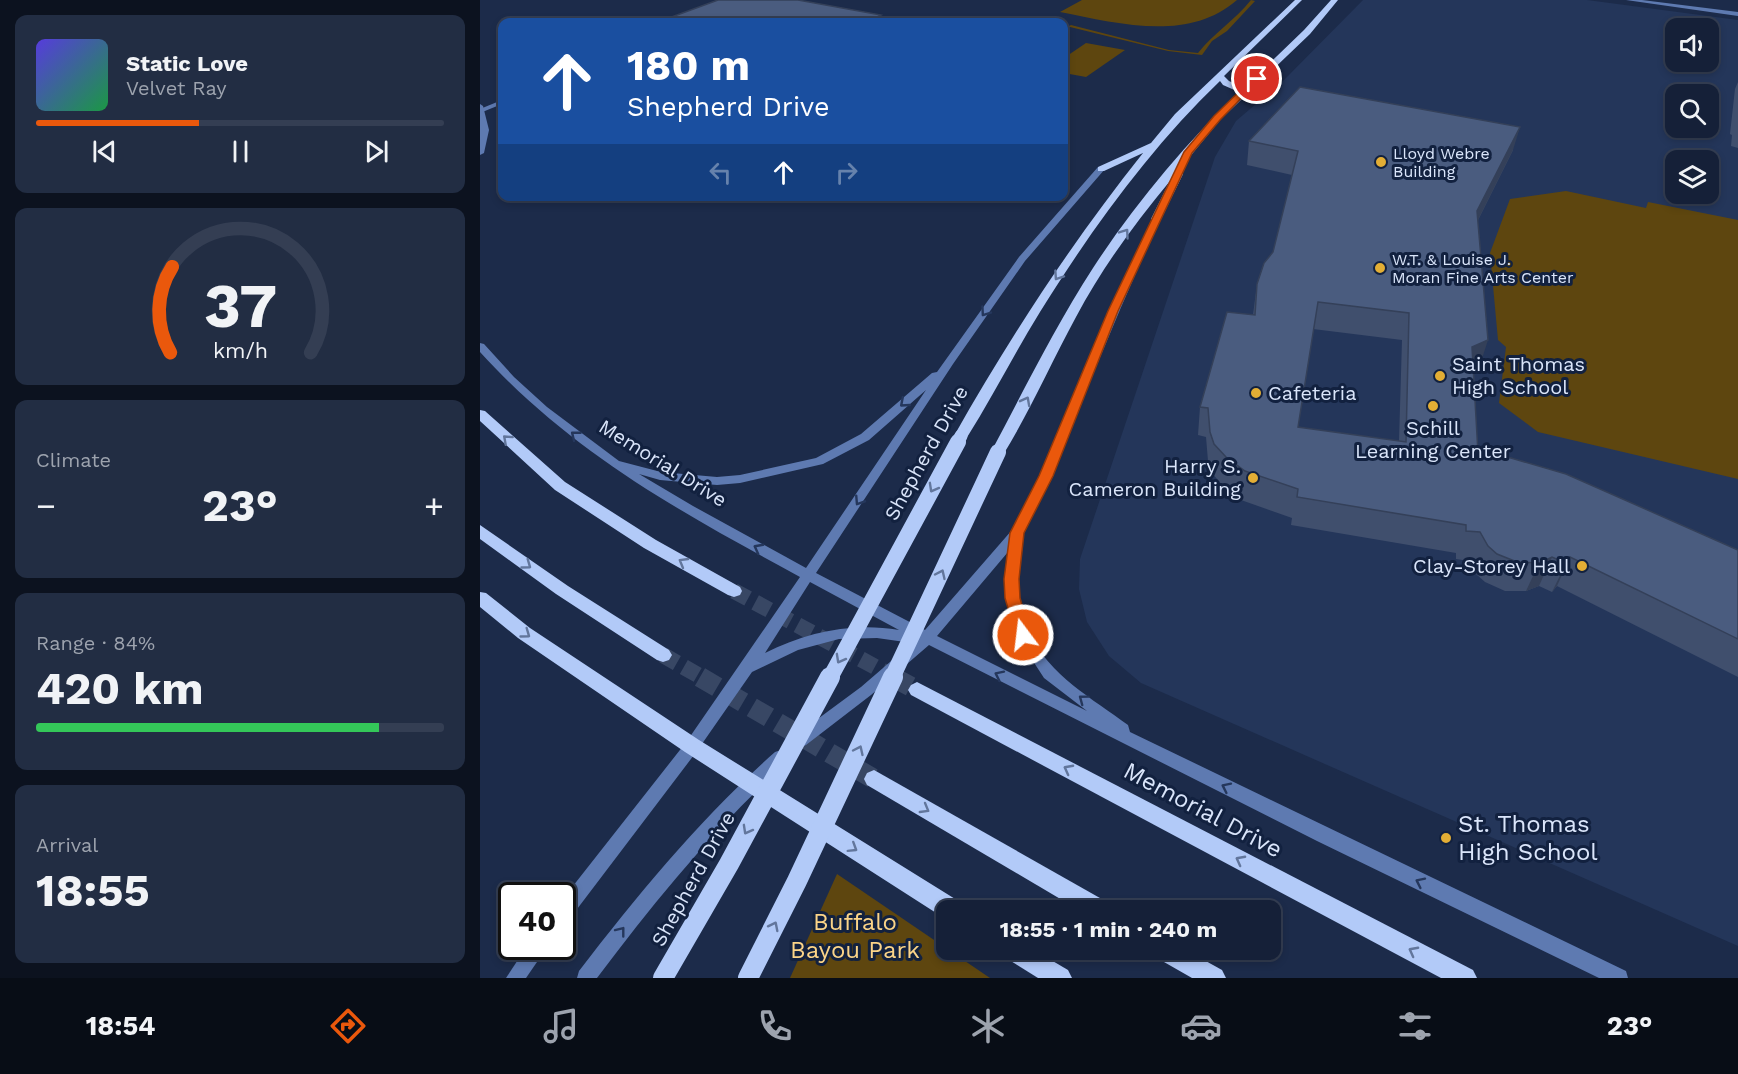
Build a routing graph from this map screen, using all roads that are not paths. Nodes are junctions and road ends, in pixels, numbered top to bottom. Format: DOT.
graph roads {
  1 [pos="1299,0"];
  2 [pos="1335,0"];
  3 [pos="1629,0"];
  4 [pos="1738,14"];
  5 [pos="1220,76"];
  6 [pos="1244,91"];
  7 [pos="498,103"];
  8 [pos="481,108"];
  9 [pos="1155,144"];
  10 [pos="1188,152"];
  11 [pos="480,153"];
  12 [pos="1101,169"];
  13 [pos="1156,219"];
  14 [pos="480,346"];
  15 [pos="948,364"];
  16 [pos="480,414"];
  17 [pos="605,459"];
  18 [pos="480,531"];
  19 [pos="1017,533"];
  20 [pos="810,576"];
  21 [pos="734,591"];
  22 [pos="480,598"];
  23 [pos="926,639"];
  24 [pos="663,655"];
  25 [pos="747,669"];
  26 [pos="917,690"];
  27 [pos="692,746"];
  28 [pos="1146,747"];
  29 [pos="874,779"];
  30 [pos="750,784"];
  31 [pos="576,897"];
  32 [pos="936,900"];
  33 [pos="1082,900"];
  34 [pos="529,960"];
  35 [pos="1030,960"];
  36 [pos="1182,960"];
  37 [pos="519,973"];
  38 [pos="586,978"];
  39 [pos="663,978"];
  40 [pos="748,978"];
  41 [pos="1060,978"];
  42 [pos="1214,978"];
  43 [pos="1465,978"];
  44 [pos="1619,978"];
  1 -- 5 [label="main road, Shepherd Drive"];
  2 -- 6 [label="main road"];
  3 -- 4 [label="street"];
  5 -- 6 [label="main road"];
  5 -- 9 [label="main road, Shepherd Drive"];
  6 -- 10 [label="main road"];
  7 -- 8 [label="street"];
  8 -- 11 [label="street"];
  9 -- 12 [label="main road"];
  9 -- 39 [label="main road, Shepherd Drive, one-way, bridge"];
  10 -- 13 [label="main road"];
  40 -- 10 [label="main road, one-way, bridge"];
  12 -- 15 [label="street, one-way"];
  13 -- 19 [label="street"];
  17 -- 14 [label="street, Memorial Drive, one-way"];
  15 -- 17 [label="street, one-way"];
  15 -- 20 [label="street, one-way"];
  21 -- 16 [label="main road, one-way"];
  20 -- 17 [label="street, Memorial Drive, one-way"];
  18 -- 24 [label="main road, one-way"];
  19 -- 23 [label="street"];
  28 -- 19 [label="street, one-way"];
  20 -- 23 [label="street, Memorial Drive"];
  20 -- 25 [label="street"];
  22 -- 27 [label="main road, one-way"];
  23 -- 25 [label="street"];
  28 -- 23 [label="street, Memorial Drive, one-way"];
  23 -- 30 [label="street"];
  25 -- 27 [label="street"];
  43 -- 26 [label="main road, Memorial Drive, one-way"];
  27 -- 30 [label="main road"];
  27 -- 31 [label="street"];
  44 -- 28 [label="street, one-way"];
  29 -- 33 [label="main road, one-way"];
  30 -- 32 [label="main road, one-way"];
  38 -- 30 [label="street, one-way"];
  34 -- 37 [label="street"];
  35 -- 41 [label="main road"];
  36 -- 42 [label="main road"];
}
